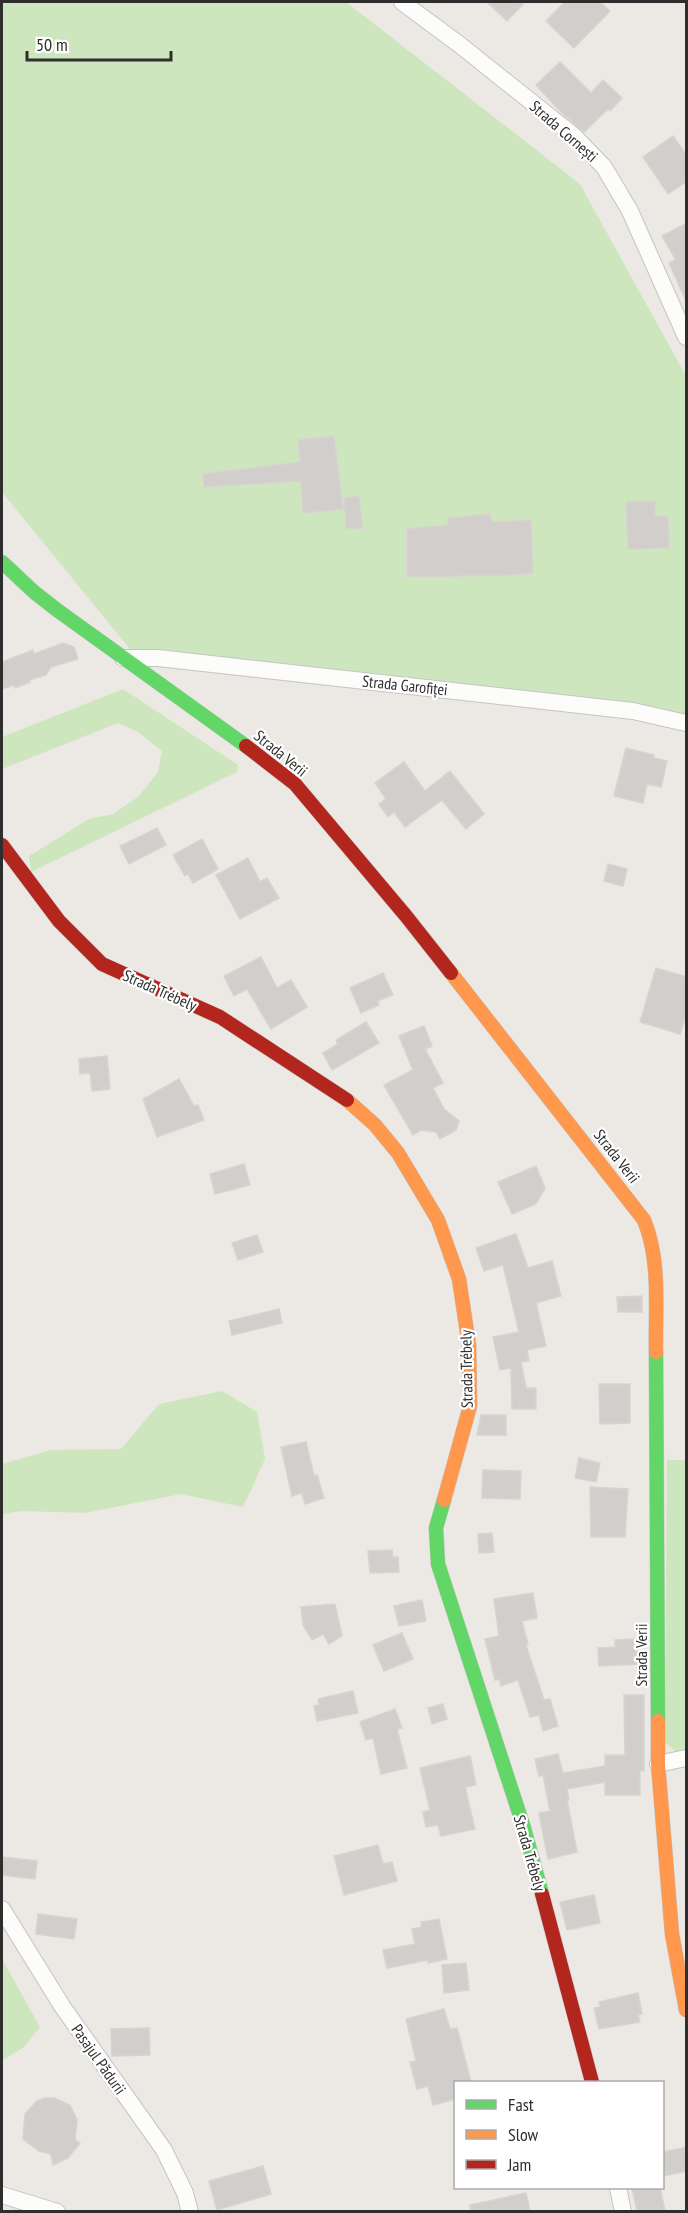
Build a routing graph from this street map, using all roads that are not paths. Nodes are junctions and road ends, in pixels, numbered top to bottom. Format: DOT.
graph roads {
  1 [pos="402,2"];
  2 [pos="687,337"];
  3 [pos="2,562"];
  4 [pos="122,658"];
  5 [pos="687,723"];
  6 [pos="2,845"];
  7 [pos="687,1758"];
  8 [pos="658,1764"];
  9 [pos="2,1909"];
  10 [pos="687,2010"];
  11 [pos="592,2081"];
  12 [pos="618,2189"];
  13 [pos="2,2195"];
  14 [pos="57,2211"];
  15 [pos="190,2211"];
  16 [pos="623,2211"];
  1 -- 2 [label="street, Strada Cornești"];
  3 -- 4 [label="street, Strada Verii"];
  4 -- 5 [label="street, Strada Garofiței"];
  4 -- 8 [label="street, Strada Verii"];
  6 -- 11 [label="street, Strada Trébely"];
  7 -- 8 [label="street"];
  8 -- 10 [label="street, Strada Verii"];
  9 -- 15 [label="street, Pasajul Pădurii"];
  12 -- 16 [label="street"];
  13 -- 14 [label="street"];
}
